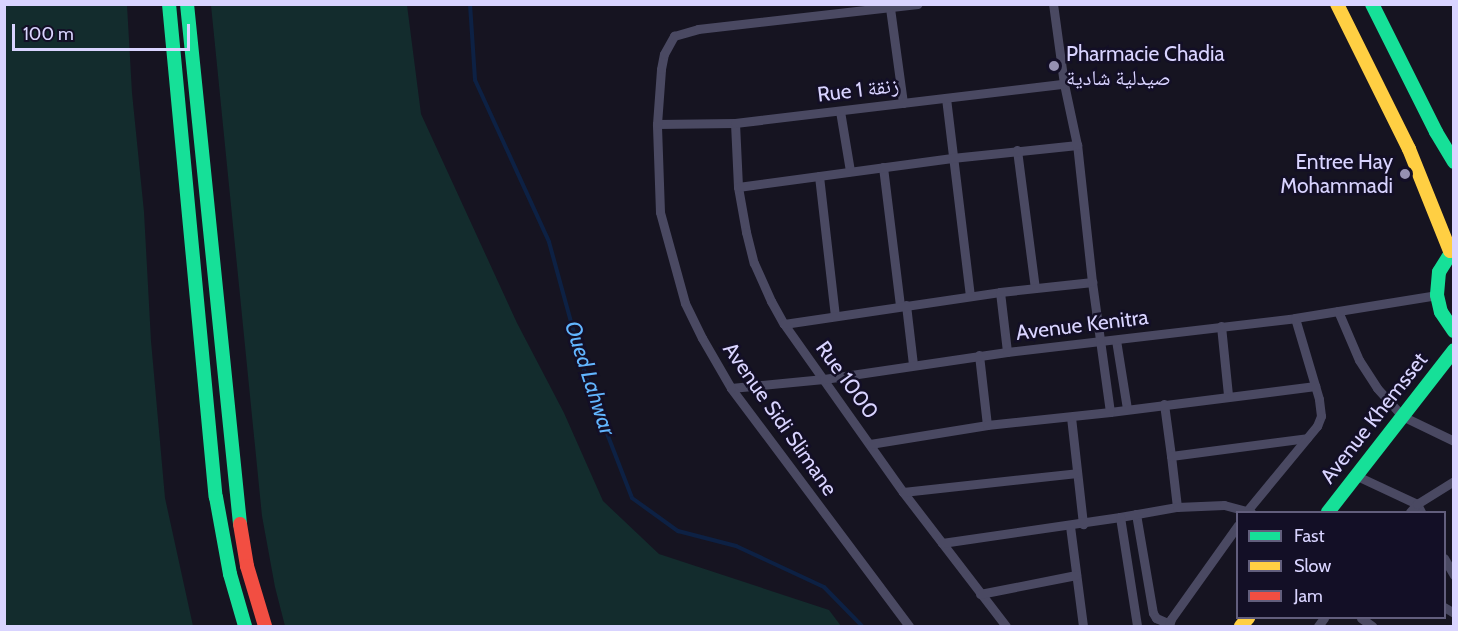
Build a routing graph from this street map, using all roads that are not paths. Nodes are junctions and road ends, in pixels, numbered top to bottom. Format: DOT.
graph roads {
  1 [pos="168,4"];
  2 [pos="187,4"];
  3 [pos="918,4"];
  4 [pos="1053,4"];
  5 [pos="1337,4"];
  6 [pos="1372,4"];
  7 [pos="890,8"];
  8 [pos="1064,84"];
  9 [pos="946,98"];
  10 [pos="903,103"];
  11 [pos="840,111"];
  12 [pos="735,123"];
  13 [pos="657,124"];
  14 [pos="1077,145"];
  15 [pos="1017,150"];
  16 [pos="952,158"];
  17 [pos="1454,162"];
  18 [pos="883,167"];
  19 [pos="850,171"];
  20 [pos="819,176"];
  21 [pos="738,187"];
  22 [pos="1452,250"];
  23 [pos="1092,282"];
  24 [pos="1035,288"];
  25 [pos="1000,291"];
  26 [pos="1437,295"];
  27 [pos="970,296"];
  28 [pos="903,305"];
  29 [pos="1338,311"];
  30 [pos="835,316"];
  31 [pos="1295,318"];
  32 [pos="784,324"];
  33 [pos="1221,326"];
  34 [pos="1454,331"];
  35 [pos="1116,340"];
  36 [pos="1100,342"];
  37 [pos="1454,350"];
  38 [pos="1007,352"];
  39 [pos="979,356"];
  40 [pos="914,365"];
  41 [pos="824,380"];
  42 [pos="1315,386"];
  43 [pos="731,388"];
  44 [pos="1228,395"];
  45 [pos="1164,404"];
  46 [pos="1127,409"];
  47 [pos="1110,412"];
  48 [pos="1402,416"];
  49 [pos="1071,417"];
  50 [pos="987,425"];
  51 [pos="1307,438"];
  52 [pos="1454,441"];
  53 [pos="870,444"];
  54 [pos="1171,456"];
  55 [pos="1077,473"];
  56 [pos="1357,476"];
  57 [pos="1454,481"];
  58 [pos="903,492"];
  59 [pos="1177,507"];
  60 [pos="1419,508"];
  61 [pos="1245,511"];
  62 [pos="1250,511"];
  63 [pos="1330,511"];
  64 [pos="1136,514"];
  65 [pos="1120,517"];
  66 [pos="1083,524"];
  67 [pos="1070,526"];
  68 [pos="1236,528"];
  69 [pos="942,543"];
  70 [pos="1446,561"];
  71 [pos="1076,575"];
  72 [pos="1454,575"];
  73 [pos="980,594"];
  74 [pos="1169,625"];
  75 [pos="245,627"];
  76 [pos="265,627"];
  77 [pos="909,627"];
  78 [pos="1006,627"];
  79 [pos="1083,627"];
  80 [pos="1137,627"];
  1 -- 75 [label="street"];
  2 -- 76 [label="street"];
  3 -- 7 [label="street"];
  4 -- 8 [label="street"];
  5 -- 22 [label="street"];
  6 -- 17 [label="street"];
  7 -- 10 [label="street"];
  7 -- 13 [label="street, Avenue Sidi Slimane"];
  8 -- 9 [label="street, Rue 1 زنقة"];
  8 -- 14 [label="street"];
  9 -- 10 [label="street, Rue 1 زنقة"];
  9 -- 16 [label="street"];
  10 -- 11 [label="street, Rue 1 زنقة"];
  11 -- 12 [label="street, Rue 1 زنقة"];
  11 -- 19 [label="street"];
  12 -- 13 [label="street, Rue 1 زنقة"];
  12 -- 21 [label="street, Rue 1000"];
  13 -- 43 [label="street, Avenue Sidi Slimane"];
  14 -- 15 [label="street"];
  14 -- 23 [label="street"];
  15 -- 16 [label="street"];
  15 -- 24 [label="street"];
  16 -- 18 [label="street"];
  16 -- 27 [label="street"];
  18 -- 19 [label="street"];
  18 -- 28 [label="street"];
  19 -- 20 [label="street"];
  20 -- 21 [label="street"];
  20 -- 30 [label="street"];
  21 -- 32 [label="street, Rue 1000"];
  22 -- 26 [label="street"];
  23 -- 24 [label="street"];
  23 -- 36 [label="street"];
  24 -- 25 [label="street"];
  25 -- 27 [label="street"];
  25 -- 38 [label="street"];
  26 -- 29 [label="street, Avenue Kenitra"];
  26 -- 34 [label="street"];
  27 -- 28 [label="street"];
  28 -- 30 [label="street"];
  28 -- 40 [label="street"];
  29 -- 31 [label="street, Avenue Kenitra"];
  29 -- 48 [label="street"];
  30 -- 32 [label="street"];
  31 -- 33 [label="street, Avenue Kenitra"];
  31 -- 42 [label="street"];
  32 -- 41 [label="street, Rue 1000"];
  33 -- 35 [label="street, Avenue Kenitra"];
  33 -- 44 [label="street"];
  35 -- 36 [label="street, Avenue Kenitra"];
  35 -- 46 [label="street"];
  36 -- 38 [label="street, Avenue Kenitra"];
  36 -- 47 [label="street"];
  37 -- 48 [label="street, Avenue Khemsset"];
  38 -- 39 [label="street, Avenue Kenitra"];
  39 -- 40 [label="street, Avenue Kenitra"];
  39 -- 50 [label="street"];
  40 -- 41 [label="street, Avenue Kenitra"];
  41 -- 43 [label="street, Avenue Kenitra"];
  41 -- 53 [label="street, Rue 1000"];
  42 -- 44 [label="street"];
  42 -- 51 [label="street"];
  43 -- 77 [label="street, Avenue Sidi Slimane"];
  44 -- 45 [label="street"];
  45 -- 46 [label="street"];
  45 -- 54 [label="street"];
  46 -- 47 [label="street"];
  47 -- 49 [label="street"];
  48 -- 52 [label="street"];
  48 -- 56 [label="street, Avenue Khemsset"];
  49 -- 50 [label="street"];
  49 -- 55 [label="street"];
  50 -- 53 [label="street"];
  51 -- 54 [label="street"];
  51 -- 62 [label="street"];
  53 -- 58 [label="street, Rue 1000"];
  54 -- 59 [label="street"];
  55 -- 58 [label="street"];
  55 -- 66 [label="street"];
  56 -- 60 [label="street"];
  56 -- 63 [label="street, Avenue Khemsset"];
  57 -- 60 [label="street"];
  58 -- 69 [label="street, Rue 1000"];
  59 -- 61 [label="street"];
  59 -- 64 [label="street"];
  64 -- 65 [label="street"];
  64 -- 74 [label="street"];
  65 -- 66 [label="street"];
  65 -- 80 [label="street"];
  66 -- 67 [label="street"];
  67 -- 69 [label="street"];
  67 -- 71 [label="street"];
  68 -- 74 [label="street"];
  69 -- 73 [label="street, Rue 1000"];
  70 -- 72 [label="street"];
  71 -- 73 [label="street"];
  71 -- 79 [label="street"];
  73 -- 78 [label="street, Rue 1000"];
}
